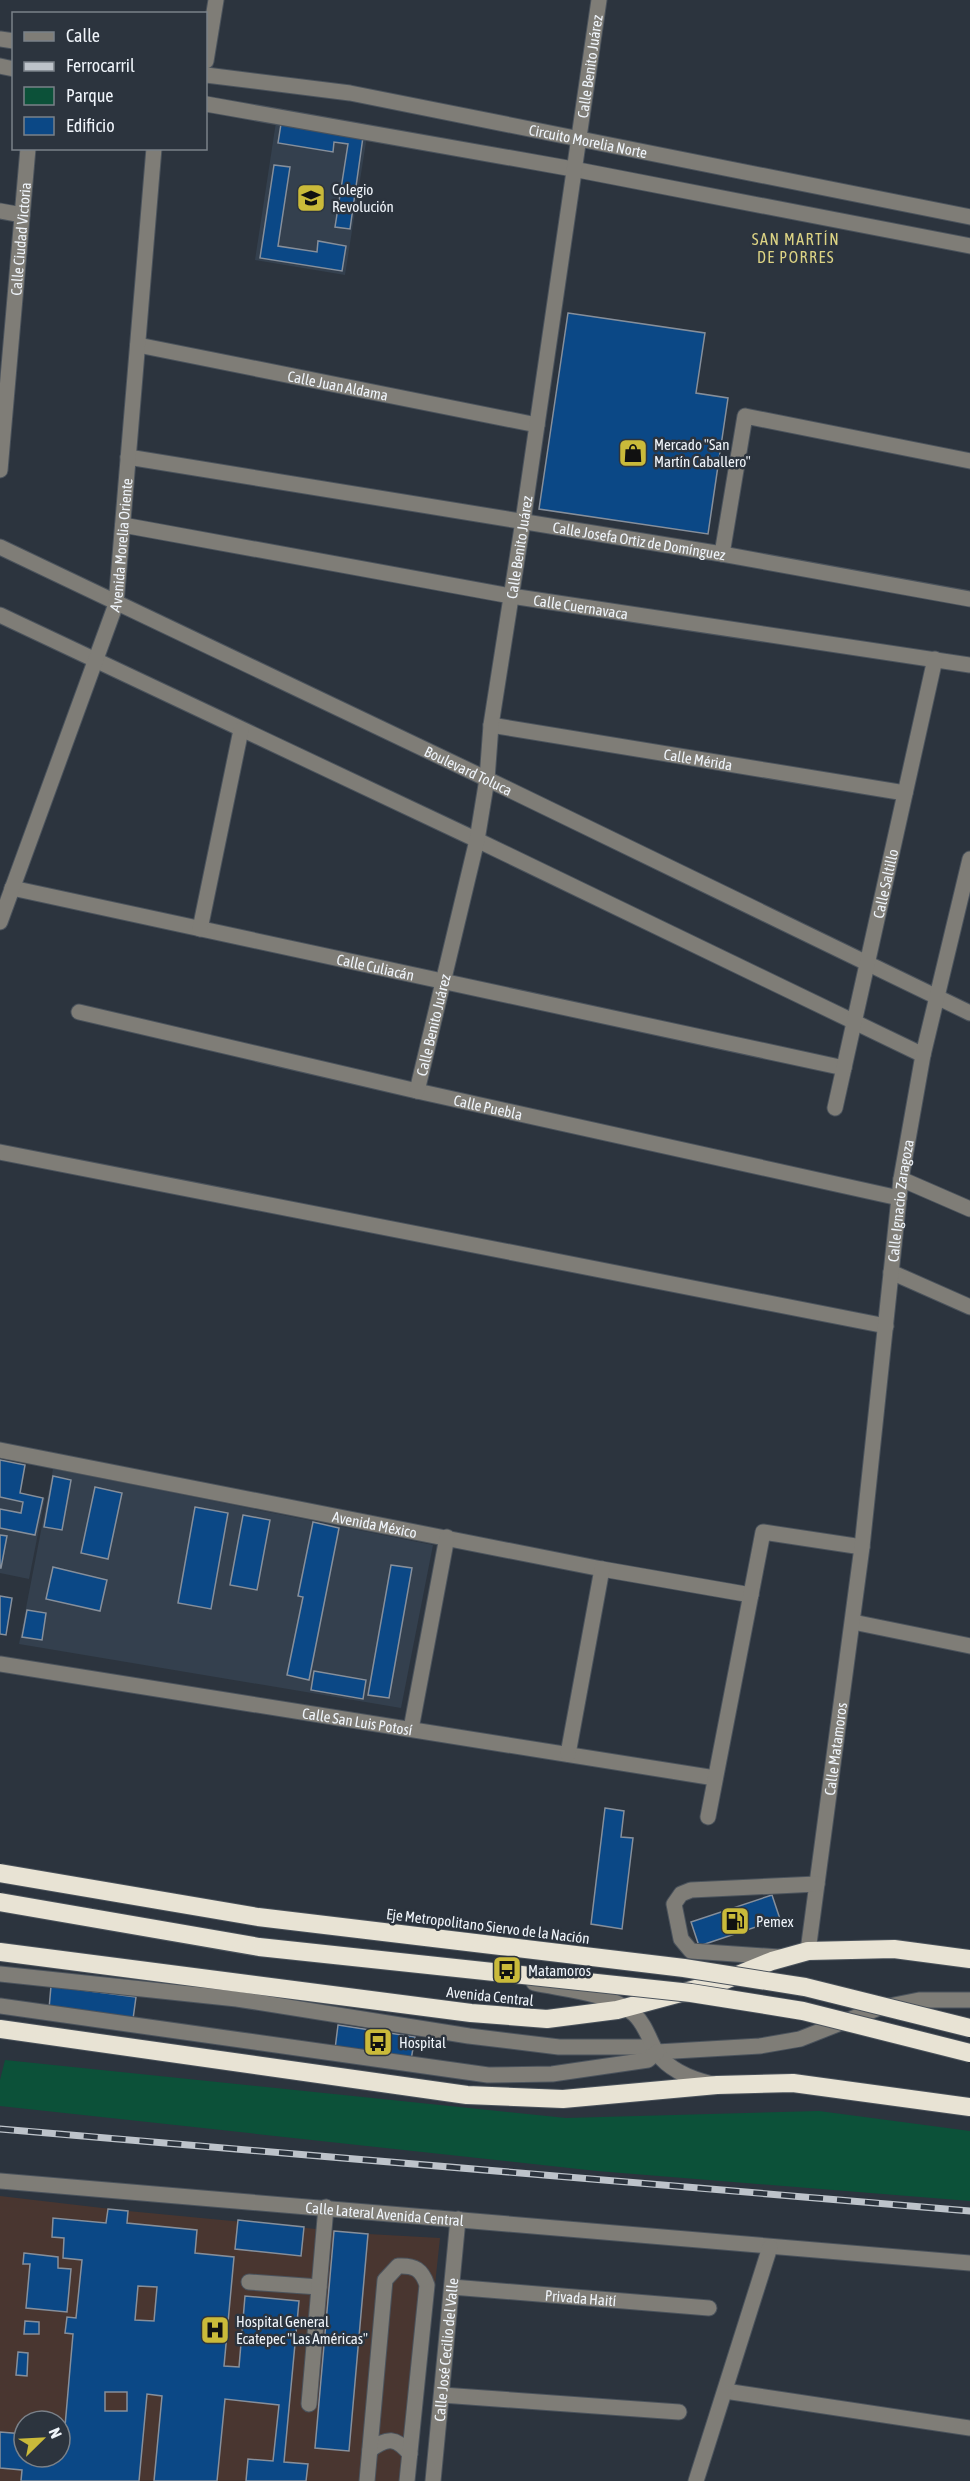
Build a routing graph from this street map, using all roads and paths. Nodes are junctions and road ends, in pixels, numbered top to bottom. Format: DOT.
graph roads {
  1 [pos="216,0"];
  2 [pos="599,0"];
  3 [pos="207,55"];
  4 [pos="207,75"];
  5 [pos="207,104"];
  6 [pos="578,138"];
  7 [pos="28,150"];
  8 [pos="154,150"];
  9 [pos="573,169"];
  10 [pos="0,211"];
  11 [pos="22,215"];
  12 [pos="970,217"];
  13 [pos="970,246"];
  14 [pos="138,345"];
  15 [pos="4,367"];
  16 [pos="537,425"];
  17 [pos="128,457"];
  18 [pos="970,460"];
  19 [pos="0,470"];
  20 [pos="523,521"];
  21 [pos="123,525"];
  22 [pos="0,548"];
  23 [pos="722,554"];
  24 [pos="511,596"];
  25 [pos="970,599"];
  26 [pos="117,604"];
  27 [pos="0,615"];
  28 [pos="935,659"];
  29 [pos="96,661"];
  30 [pos="970,665"];
  31 [pos="491,725"];
  32 [pos="241,730"];
  33 [pos="487,779"];
  34 [pos="905,793"];
  35 [pos="477,840"];
  36 [pos="970,859"];
  37 [pos="12,888"];
  38 [pos="0,922"];
  39 [pos="200,929"];
  40 [pos="867,963"];
  41 [pos="442,980"];
  42 [pos="936,997"];
  43 [pos="79,1012"];
  44 [pos="970,1013"];
  45 [pos="854,1023"];
  46 [pos="923,1056"];
  47 [pos="844,1068"];
  48 [pos="417,1091"];
  49 [pos="835,1108"];
  50 [pos="0,1152"];
  51 [pos="901,1179"];
  52 [pos="899,1198"];
  53 [pos="970,1209"];
  54 [pos="891,1272"];
  55 [pos="970,1307"];
  56 [pos="886,1326"];
  57 [pos="0,1450"];
  58 [pos="447,1537"];
  59 [pos="862,1547"];
  60 [pos="602,1569"];
  61 [pos="751,1595"];
  62 [pos="853,1622"];
  63 [pos="970,1646"];
  64 [pos="0,1664"];
  65 [pos="411,1729"];
  66 [pos="568,1754"];
  67 [pos="715,1778"];
  68 [pos="708,1817"];
  69 [pos="0,1873"];
  70 [pos="817,1884"];
  71 [pos="0,1903"];
  72 [pos="808,1951"];
  73 [pos="0,1952"];
  74 [pos="785,1958"];
  75 [pos="970,1959"];
  76 [pos="0,1974"];
  77 [pos="970,2000"];
  78 [pos="0,2006"];
  79 [pos="626,2008"];
  80 [pos="970,2028"];
  81 [pos="0,2029"];
  82 [pos="657,2052"];
  83 [pos="970,2053"];
  84 [pos="717,2085"];
  85 [pos="970,2107"];
  86 [pos="0,2181"];
  87 [pos="326,2207"];
  88 [pos="458,2219"];
  89 [pos="770,2247"];
  90 [pos="970,2263"];
  91 [pos="249,2282"];
  92 [pos="319,2287"];
  93 [pos="452,2287"];
  94 [pos="710,2308"];
  95 [pos="725,2391"];
  96 [pos="442,2395"];
  97 [pos="309,2404"];
  98 [pos="678,2412"];
  99 [pos="970,2428"];
  100 [pos="370,2450"];
  101 [pos="410,2454"];
  102 [pos="367,2481"];
  103 [pos="407,2481"];
  104 [pos="433,2481"];
  105 [pos="696,2481"];
  1 -- 3 [label="street"];
  2 -- 6 [label="street, Calle Benito Juárez"];
  4 -- 6 [label="street, Circuito Morelia Norte"];
  5 -- 9 [label="street, Circuito Morelia Norte"];
  6 -- 9 [label="street, Calle Benito Juárez"];
  6 -- 12 [label="street, Circuito Morelia Norte"];
  7 -- 11 [label="street, Calle Ciudad Victoria"];
  8 -- 14 [label="street, Avenida Morelia Oriente"];
  9 -- 13 [label="street, Circuito Morelia Norte"];
  9 -- 16 [label="street, Calle Benito Juárez"];
  10 -- 11 [label="street"];
  11 -- 15 [label="street, Calle Ciudad Victoria"];
  14 -- 16 [label="street, Calle Juan Aldama"];
  14 -- 17 [label="street, Avenida Morelia Oriente"];
  15 -- 19 [label="street, Calle Ciudad Victoria"];
  16 -- 20 [label="street, Calle Benito Juárez"];
  17 -- 20 [label="street, Calle Josefa Ortiz de Domínguez"];
  17 -- 21 [label="street, Avenida Morelia Oriente"];
  18 -- 23 [label="street"];
  20 -- 23 [label="street, Calle Josefa Ortiz de Domínguez"];
  20 -- 24 [label="street, Calle Benito Juárez"];
  21 -- 24 [label="street, Calle Cuernavaca"];
  21 -- 26 [label="street, Avenida Morelia Oriente"];
  22 -- 26 [label="street, Boulevard Toluca"];
  23 -- 25 [label="street, Calle Josefa Ortiz de Domínguez"];
  24 -- 28 [label="street, Calle Cuernavaca"];
  24 -- 31 [label="street, Calle Benito Juárez"];
  26 -- 29 [label="street, Avenida Morelia Oriente"];
  26 -- 33 [label="street, Boulevard Toluca"];
  27 -- 29 [label="street"];
  28 -- 30 [label="street, Calle Cuernavaca"];
  28 -- 34 [label="street, Calle Saltillo"];
  29 -- 32 [label="street"];
  29 -- 37 [label="street, Avenida Morelia Oriente"];
  31 -- 33 [label="street, Calle Benito Juárez"];
  31 -- 34 [label="street, Calle Mérida"];
  32 -- 35 [label="street"];
  32 -- 39 [label="street"];
  33 -- 35 [label="street, Calle Benito Juárez"];
  33 -- 40 [label="street, Boulevard Toluca"];
  34 -- 40 [label="street, Calle Saltillo"];
  35 -- 41 [label="street, Calle Benito Juárez"];
  35 -- 45 [label="street"];
  36 -- 42 [label="street, Calle Ignacio Zaragoza"];
  37 -- 38 [label="street, Avenida Morelia Oriente"];
  37 -- 39 [label="street, Calle Culiacán"];
  39 -- 41 [label="street, Calle Culiacán"];
  40 -- 42 [label="street, Boulevard Toluca"];
  40 -- 45 [label="street, Calle Saltillo"];
  41 -- 47 [label="street, Calle Culiacán"];
  41 -- 48 [label="street, Calle Benito Juárez"];
  42 -- 44 [label="street, Boulevard Toluca"];
  42 -- 46 [label="street, Calle Ignacio Zaragoza"];
  43 -- 48 [label="street, Calle Puebla"];
  45 -- 46 [label="street"];
  45 -- 47 [label="street, Calle Saltillo"];
  46 -- 51 [label="street, Calle Ignacio Zaragoza"];
  47 -- 49 [label="street, Calle Saltillo"];
  48 -- 52 [label="street, Calle Puebla"];
  50 -- 56 [label="street"];
  51 -- 52 [label="street, Calle Ignacio Zaragoza"];
  51 -- 53 [label="street"];
  52 -- 54 [label="street, Calle Ignacio Zaragoza"];
  54 -- 55 [label="street"];
  54 -- 56 [label="street, Calle Ignacio Zaragoza"];
  56 -- 59 [label="street, Calle Ignacio Zaragoza"];
  57 -- 58 [label="street, Avenida México"];
  58 -- 60 [label="street, Avenida México"];
  58 -- 65 [label="street"];
  59 -- 61 [label="street"];
  59 -- 62 [label="street, Calle Matamoros"];
  60 -- 61 [label="street, Avenida México"];
  60 -- 66 [label="street"];
  61 -- 67 [label="street"];
  62 -- 63 [label="street"];
  62 -- 70 [label="street, Calle Matamoros"];
  64 -- 65 [label="street, Calle San Luis Potosí"];
  65 -- 66 [label="street, Calle San Luis Potosí"];
  66 -- 67 [label="street, Calle San Luis Potosí"];
  67 -- 68 [label="street"];
  69 -- 80 [label="highway, Eje Metropolitano Siervo de la Nación, bridge"];
  70 -- 72 [label="street, Calle Matamoros"];
  70 -- 74 [label="street"];
  71 -- 79 [label="street"];
  71 -- 83 [label="highway, bridge"];
  72 -- 74 [label="highway, Avenida Central"];
  72 -- 75 [label="highway, Avenida Central"];
  73 -- 79 [label="highway, Avenida Central"];
  74 -- 79 [label="highway, Avenida Central"];
  76 -- 82 [label="street"];
  77 -- 82 [label="street"];
  78 -- 82 [label="street"];
  79 -- 82 [label="street"];
  81 -- 84 [label="highway"];
  82 -- 84 [label="street"];
  84 -- 85 [label="highway"];
  86 -- 87 [label="street, Calle Lateral Avenida Central"];
  87 -- 88 [label="street, Calle Lateral Avenida Central"];
  87 -- 92 [label="street"];
  88 -- 89 [label="street, Calle Lateral Avenida Central"];
  88 -- 93 [label="street, Calle José Cecilio del Valle"];
  89 -- 90 [label="street, Calle Lateral Avenida Central"];
  89 -- 95 [label="street"];
  91 -- 92 [label="street"];
  92 -- 97 [label="street"];
  93 -- 94 [label="street, Privada Haití"];
  93 -- 96 [label="street, Calle José Cecilio del Valle"];
  95 -- 99 [label="street"];
  95 -- 105 [label="street"];
  96 -- 98 [label="street"];
  96 -- 104 [label="street, Calle José Cecilio del Valle"];
  100 -- 101 [label="street"];
  100 -- 101 [label="street"];
  100 -- 102 [label="street"];
  101 -- 103 [label="street"];
}
